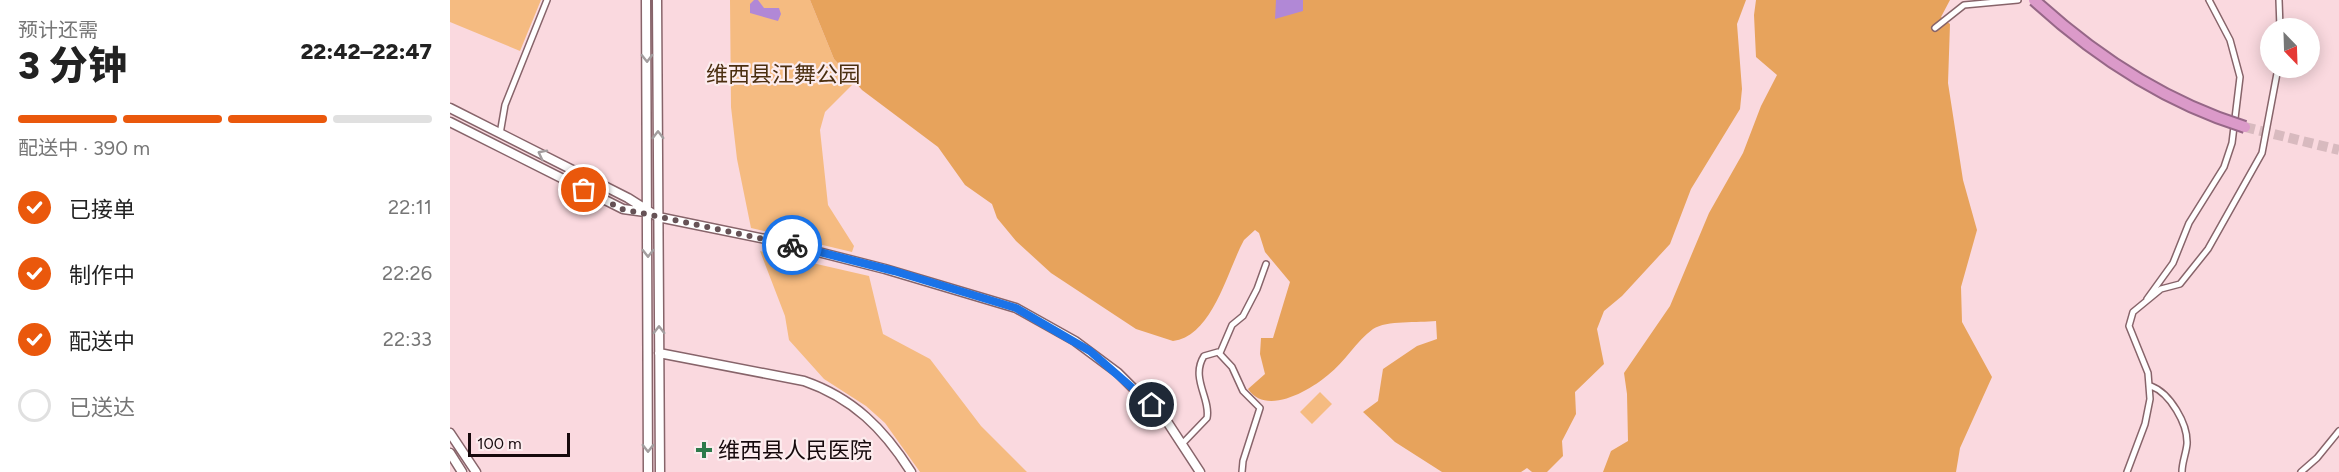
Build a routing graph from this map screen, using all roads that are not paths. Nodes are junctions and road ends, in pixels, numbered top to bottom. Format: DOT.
graph roads {
  1 [pos="547,0"];
  2 [pos="646,0"];
  3 [pos="657,0"];
  4 [pos="2018,0"];
  5 [pos="2034,0"];
  6 [pos="2210,0"];
  7 [pos="2279,0"];
  8 [pos="2280,18"];
  9 [pos="1935,28"];
  10 [pos="2276,78"];
  11 [pos="450,108"];
  12 [pos="450,122"];
  13 [pos="2245,127"];
  14 [pos="500,134"];
  15 [pos="648,213"];
  16 [pos="658,217"];
  17 [pos="1266,264"];
  18 [pos="2141,307"];
  19 [pos="659,352"];
  20 [pos="1220,353"];
  21 [pos="2151,386"];
  22 [pos="2339,431"];
  23 [pos="450,433"];
  24 [pos="1183,444"];
  25 [pos="450,453"];
  26 [pos="462,472"];
  27 [pos="476,472"];
  28 [pos="648,472"];
  29 [pos="660,472"];
  30 [pos="911,472"];
  31 [pos="1200,472"];
  32 [pos="1242,472"];
  33 [pos="2127,472"];
  34 [pos="2182,472"];
  35 [pos="2301,472"];
  1 -- 14 [label="street"];
  2 -- 15 [label="main road, one-way"];
  16 -- 3 [label="main road, one-way"];
  4 -- 9 [label="street"];
  5 -- 13 [label="highway, bridge"];
  6 -- 18 [label="street"];
  7 -- 8 [label="street"];
  10 -- 18 [label="street"];
  11 -- 14 [label="main road"];
  12 -- 15 [label="main road"];
  15 -- 14 [label="main road, one-way"];
  15 -- 16 [label="main road"];
  15 -- 28 [label="main road, one-way"];
  19 -- 16 [label="main road, one-way"];
  16 -- 24 [label="main road"];
  17 -- 20 [label="street"];
  18 -- 21 [label="street"];
  19 -- 29 [label="main road"];
  19 -- 30 [label="main road"];
  20 -- 24 [label="street"];
  20 -- 32 [label="street"];
  21 -- 33 [label="street"];
  21 -- 34 [label="street"];
  22 -- 35 [label="street"];
  23 -- 27 [label="main road"];
  24 -- 31 [label="main road"];
  25 -- 26 [label="main road"];
}
